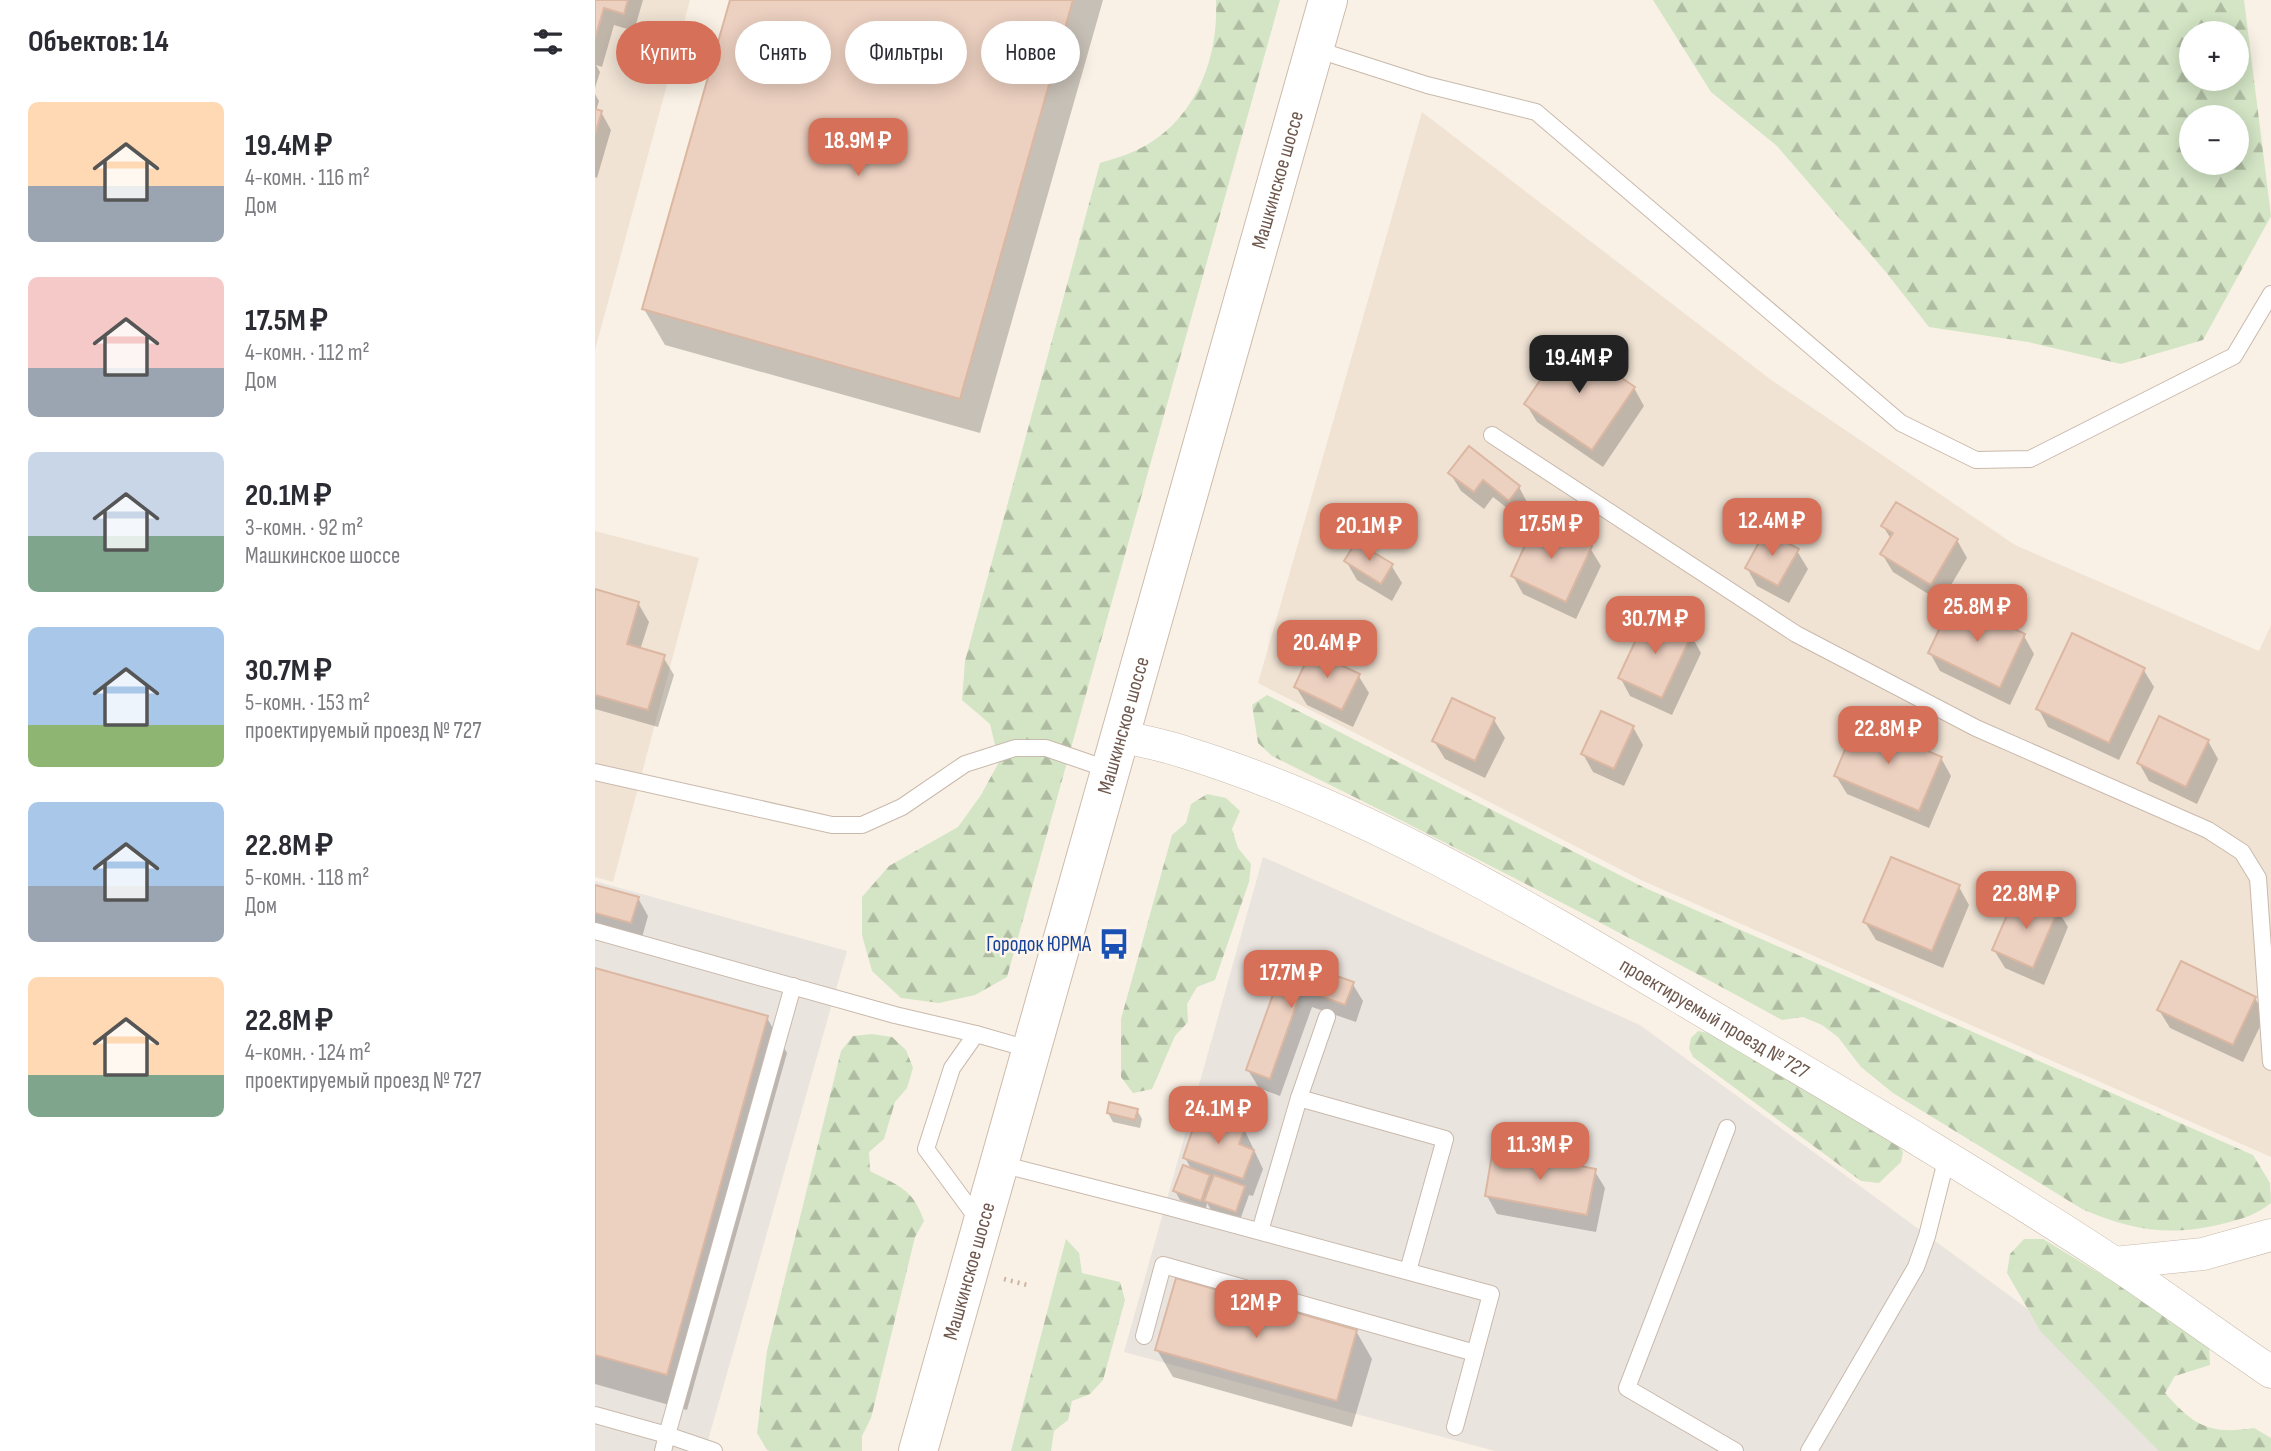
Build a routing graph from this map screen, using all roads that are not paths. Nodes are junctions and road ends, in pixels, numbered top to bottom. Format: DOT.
graph roads {
  1 [pos="1328,0"];
  2 [pos="1315,49"];
  3 [pos="2271,294"];
  4 [pos="1493,435"];
  5 [pos="1115,753"];
  6 [pos="595,772"];
  7 [pos="595,931"];
  8 [pos="793,986"];
  9 [pos="1328,1017"];
  10 [pos="976,1034"];
  11 [pos="1032,1050"];
  12 [pos="2271,1062"];
  13 [pos="1299,1098"];
  14 [pos="1727,1128"];
  15 [pos="1947,1157"];
  16 [pos="1000,1164"];
  17 [pos="982,1225"];
  18 [pos="1260,1231"];
  19 [pos="2271,1235"];
  20 [pos="2114,1263"];
  21 [pos="1408,1271"];
  22 [pos="1144,1336"];
  23 [pos="1475,1353"];
  24 [pos="2271,1372"];
  25 [pos="595,1415"];
  26 [pos="1455,1427"];
  27 [pos="665,1443"];
  28 [pos="714,1451"];
  29 [pos="918,1451"];
  30 [pos="1735,1451"];
  31 [pos="1809,1451"];
  1 -- 2 [label="main road, Машкинское шоссе"];
  2 -- 3 [label="lane"];
  2 -- 5 [label="main road, Машкинское шоссе"];
  4 -- 12 [label="lane"];
  5 -- 6 [label="lane"];
  5 -- 11 [label="main road, Машкинское шоссе"];
  5 -- 15 [label="street, проектируемый проезд № 727"];
  7 -- 8 [label="lane"];
  8 -- 10 [label="lane"];
  8 -- 27 [label="lane"];
  9 -- 13 [label="lane"];
  10 -- 11 [label="lane"];
  10 -- 17 [label="lane"];
  11 -- 16 [label="main road, Машкинское шоссе"];
  13 -- 18 [label="lane"];
  13 -- 21 [label="lane"];
  14 -- 30 [label="lane"];
  15 -- 20 [label="street, проектируемый проезд № 727"];
  15 -- 31 [label="lane"];
  16 -- 17 [label="main road, Машкинское шоссе"];
  16 -- 18 [label="lane"];
  17 -- 29 [label="main road, Машкинское шоссе"];
  18 -- 21 [label="lane"];
  19 -- 20 [label="street"];
  20 -- 24 [label="street, проектируемый проезд № 727"];
  21 -- 23 [label="lane"];
  22 -- 23 [label="lane"];
  23 -- 26 [label="lane"];
  25 -- 27 [label="lane"];
  27 -- 28 [label="lane"];
}
